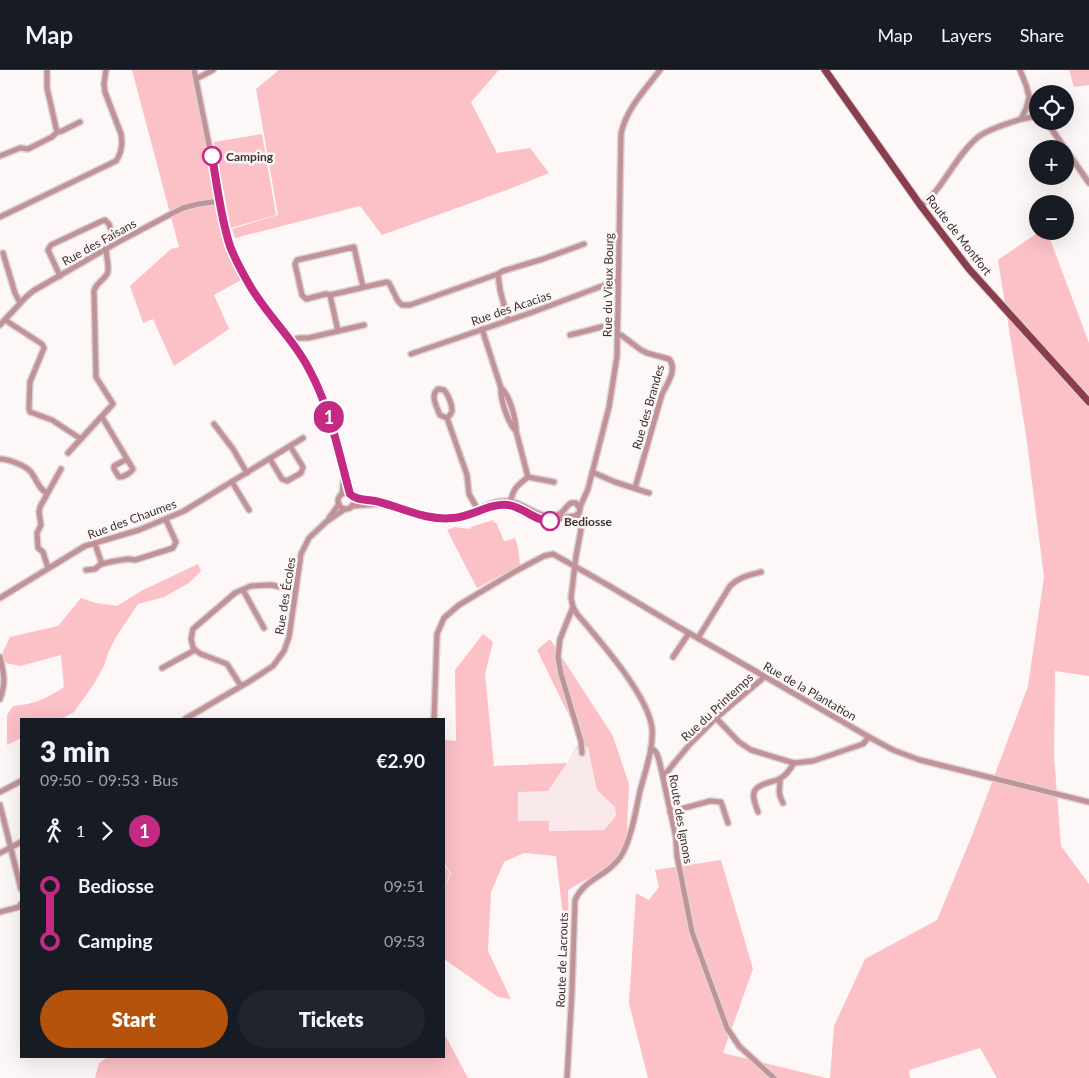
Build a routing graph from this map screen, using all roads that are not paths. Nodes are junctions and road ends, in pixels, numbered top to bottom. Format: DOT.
graph roads {
  1 [pos="47,70"];
  2 [pos="106,70"];
  3 [pos="194,70"];
  4 [pos="214,70"];
  5 [pos="660,70"];
  6 [pos="826,70"];
  7 [pos="1020,70"];
  8 [pos="196,79"];
  9 [pos="1029,98"];
  10 [pos="1029,117"];
  11 [pos="1021,119"];
  12 [pos="80,122"];
  13 [pos="1052,130"];
  14 [pos="57,132"];
  15 [pos="0,156"];
  16 [pos="1089,183"];
  17 [pos="220,201"];
  18 [pos="921,206"];
  19 [pos="0,217"];
  20 [pos="116,243"];
  21 [pos="584,244"];
  22 [pos="106,249"];
  23 [pos="3,253"];
  24 [pos="498,274"];
  25 [pos="60,276"];
  26 [pos="618,280"];
  27 [pos="363,287"];
  28 [pos="330,295"];
  29 [pos="20,303"];
  30 [pos="5,320"];
  31 [pos="508,320"];
  32 [pos="618,323"];
  33 [pos="0,325"];
  34 [pos="364,325"];
  35 [pos="482,329"];
  36 [pos="338,331"];
  37 [pos="570,335"];
  38 [pos="618,335"];
  39 [pos="291,341"];
  40 [pos="411,354"];
  41 [pos="1089,402"];
  42 [pos="102,417"];
  43 [pos="447,418"];
  44 [pos="214,424"];
  45 [pos="81,438"];
  46 [pos="303,438"];
  47 [pos="290,446"];
  48 [pos="68,453"];
  49 [pos="270,458"];
  50 [pos="0,459"];
  51 [pos="127,459"];
  52 [pos="61,469"];
  53 [pos="592,472"];
  54 [pos="247,473"];
  55 [pos="344,473"];
  56 [pos="528,476"];
  57 [pos="232,482"];
  58 [pos="554,482"];
  59 [pos="635,488"];
  60 [pos="588,489"];
  61 [pos="649,493"];
  62 [pos="47,494"];
  63 [pos="342,494"];
  64 [pos="352,496"];
  65 [pos="575,502"];
  66 [pos="510,503"];
  67 [pos="339,504"];
  68 [pos="385,504"];
  69 [pos="352,506"];
  70 [pos="580,507"];
  71 [pos="344,508"];
  72 [pos="480,509"];
  73 [pos="566,509"];
  74 [pos="249,510"];
  75 [pos="579,513"];
  76 [pos="572,516"];
  77 [pos="166,520"];
  78 [pos="326,522"];
  79 [pos="580,524"];
  80 [pos="94,544"];
  81 [pos="102,564"];
  82 [pos="575,567"];
  83 [pos="48,568"];
  84 [pos="86,570"];
  85 [pos="761,572"];
  86 [pos="243,590"];
  87 [pos="296,590"];
  88 [pos="0,598"];
  89 [pos="573,607"];
  90 [pos="264,628"];
  91 [pos="689,633"];
  92 [pos="698,638"];
  93 [pos="195,650"];
  94 [pos="0,657"];
  95 [pos="673,658"];
  96 [pos="162,668"];
  97 [pos="764,676"];
  98 [pos="241,686"];
  99 [pos="0,699"];
  100 [pos="187,718"];
  101 [pos="434,718"];
  102 [pos="716,718"];
  103 [pos="868,737"];
  104 [pos="651,748"];
  105 [pos="582,753"];
  106 [pos="794,763"];
  107 [pos="663,775"];
  108 [pos="780,779"];
  109 [pos="20,782"];
  110 [pos="0,792"];
  111 [pos="1089,802"];
  112 [pos="784,803"];
  113 [pos="0,806"];
  114 [pos="670,812"];
  115 [pos="758,812"];
  116 [pos="728,823"];
  117 [pos="20,842"];
  118 [pos="10,847"];
  119 [pos="0,852"];
  120 [pos="20,885"];
  121 [pos="20,906"];
  122 [pos="0,912"];
  123 [pos="567,1078"];
  124 [pos="774,1078"];
  1 -- 14 [label="street"];
  2 -- 19 [label="street"];
  3 -- 8 [label="street"];
  4 -- 8 [label="street"];
  5 -- 26 [label="street, Rue du Vieux Bourg"];
  6 -- 18 [label="main road, Route de Montfort"];
  7 -- 9 [label="street"];
  8 -- 17 [label="street"];
  9 -- 11 [label="street"];
  10 -- 11 [label="street"];
  11 -- 18 [label="street"];
  12 -- 14 [label="street"];
  13 -- 16 [label="street"];
  14 -- 15 [label="street"];
  17 -- 20 [label="street, Rue des Faisans"];
  17 -- 39 [label="street"];
  18 -- 41 [label="main road, Route de Montfort"];
  20 -- 22 [label="street, Rue des Faisans"];
  20 -- 25 [label="street"];
  21 -- 24 [label="street"];
  22 -- 25 [label="street, Rue des Faisans"];
  22 -- 42 [label="street"];
  23 -- 29 [label="street"];
  24 -- 27 [label="street"];
  24 -- 31 [label="street"];
  25 -- 29 [label="street, Rue des Faisans"];
  26 -- 31 [label="street, Rue des Acacias"];
  26 -- 32 [label="street, Rue du Vieux Bourg"];
  27 -- 28 [label="street"];
  27 -- 28 [label="street"];
  28 -- 36 [label="street"];
  29 -- 30 [label="street, Rue des Faisans"];
  30 -- 33 [label="street, Rue des Faisans"];
  30 -- 45 [label="street"];
  31 -- 35 [label="street, Rue des Acacias"];
  32 -- 37 [label="street"];
  32 -- 38 [label="street, Rue du Vieux Bourg"];
  34 -- 36 [label="street"];
  35 -- 40 [label="street, Rue des Acacias"];
  35 -- 56 [label="street"];
  36 -- 39 [label="street"];
  38 -- 53 [label="street, Rue du Vieux Bourg"];
  38 -- 59 [label="street, Rue des Brandes"];
  39 -- 55 [label="street"];
  42 -- 45 [label="street"];
  42 -- 51 [label="street"];
  43 -- 43 [label="street"];
  43 -- 72 [label="street"];
  44 -- 54 [label="street"];
  45 -- 48 [label="street"];
  46 -- 47 [label="street, Rue des Chaumes"];
  47 -- 49 [label="street, Rue des Chaumes"];
  47 -- 49 [label="street"];
  49 -- 54 [label="street, Rue des Chaumes"];
  50 -- 62 [label="street"];
  52 -- 62 [label="street"];
  53 -- 59 [label="street"];
  53 -- 60 [label="street, Rue du Vieux Bourg"];
  54 -- 57 [label="street, Rue des Chaumes"];
  55 -- 63 [label="street"];
  55 -- 64 [label="street"];
  56 -- 58 [label="street"];
  56 -- 66 [label="street"];
  57 -- 74 [label="street"];
  57 -- 77 [label="street, Rue des Chaumes"];
  59 -- 61 [label="street"];
  60 -- 65 [label="street"];
  60 -- 70 [label="street, Rue du Vieux Bourg"];
  62 -- 83 [label="street"];
  63 -- 64 [label="street"];
  63 -- 67 [label="street"];
  64 -- 68 [label="street"];
  64 -- 69 [label="street"];
  65 -- 70 [label="street"];
  65 -- 73 [label="street"];
  66 -- 72 [label="street"];
  66 -- 73 [label="street"];
  66 -- 76 [label="street"];
  67 -- 71 [label="street"];
  67 -- 78 [label="street, Rue des Écoles"];
  68 -- 69 [label="street"];
  68 -- 72 [label="street"];
  69 -- 71 [label="street"];
  70 -- 75 [label="street"];
  71 -- 78 [label="street, Rue des Écoles"];
  73 -- 76 [label="street"];
  75 -- 76 [label="street"];
  75 -- 79 [label="street"];
  76 -- 79 [label="street"];
  77 -- 80 [label="street, Rue des Chaumes"];
  77 -- 81 [label="street"];
  78 -- 87 [label="street, Rue des Écoles"];
  79 -- 82 [label="street"];
  80 -- 81 [label="street"];
  80 -- 83 [label="street, Rue des Chaumes"];
  81 -- 84 [label="street"];
  82 -- 89 [label="street"];
  82 -- 91 [label="street, Rue de la Plantation"];
  82 -- 101 [label="street, Rue de la Plantation"];
  83 -- 88 [label="street, Rue des Chaumes"];
  85 -- 92 [label="street"];
  86 -- 87 [label="street"];
  86 -- 90 [label="street"];
  86 -- 93 [label="street"];
  87 -- 98 [label="street, Rue des Écoles"];
  89 -- 104 [label="street, Route des Ignons"];
  89 -- 105 [label="street"];
  91 -- 92 [label="street, Rue de la Plantation"];
  91 -- 95 [label="street"];
  92 -- 97 [label="street, Rue de la Plantation"];
  93 -- 96 [label="street"];
  93 -- 98 [label="street"];
  94 -- 99 [label="street"];
  97 -- 102 [label="street, Rue du Printemps"];
  97 -- 103 [label="street, Rue de la Plantation"];
  98 -- 100 [label="street, Rue des Écoles"];
  102 -- 106 [label="street"];
  102 -- 107 [label="street, Rue du Printemps"];
  103 -- 106 [label="street"];
  103 -- 111 [label="street, Rue de la Plantation"];
  104 -- 107 [label="street, Route des Ignons"];
  104 -- 123 [label="street, Route de Lacrouts"];
  106 -- 108 [label="street"];
  107 -- 114 [label="street, Route des Ignons"];
  108 -- 112 [label="street"];
  108 -- 115 [label="street"];
  109 -- 110 [label="street"];
  113 -- 118 [label="street"];
  114 -- 116 [label="street"];
  114 -- 124 [label="street, Route des Ignons"];
  117 -- 118 [label="street"];
  118 -- 119 [label="street"];
  118 -- 120 [label="street"];
  121 -- 122 [label="street"];
}
